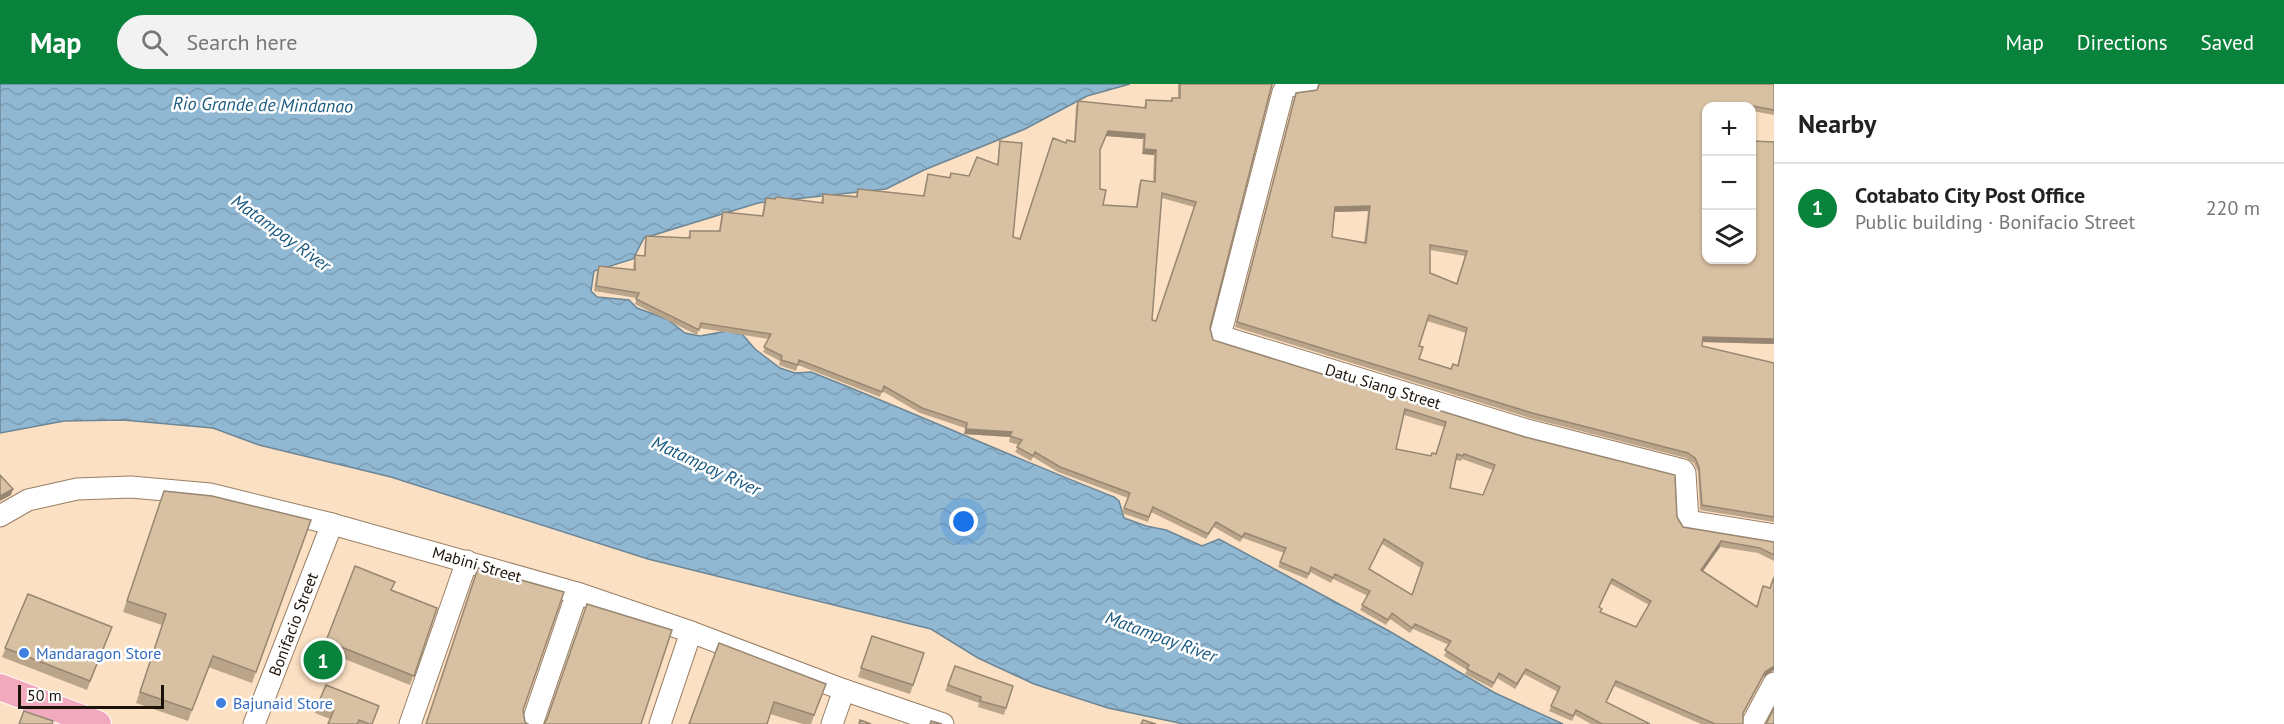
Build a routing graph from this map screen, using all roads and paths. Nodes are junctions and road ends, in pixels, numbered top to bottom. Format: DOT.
graph roads {
  1 [pos="1308,84"];
  2 [pos="0,516"];
  3 [pos="332,524"];
  4 [pos="1774,535"];
  5 [pos="467,561"];
  6 [pos="577,593"];
  7 [pos="691,632"];
  8 [pos="1774,683"];
  9 [pos="0,687"];
  10 [pos="843,690"];
  11 [pos="98,724"];
  12 [pos="254,724"];
  13 [pos="410,724"];
  14 [pos="532,724"];
  15 [pos="660,724"];
  16 [pos="832,724"];
  17 [pos="943,724"];
  18 [pos="1752,724"];
  1 -- 4 [label="street, Datu Siang Street"];
  2 -- 3 [label="street, Mabini Street"];
  3 -- 5 [label="street, Mabini Street"];
  3 -- 12 [label="street, Bonifacio Street"];
  5 -- 6 [label="street, Mabini Street"];
  5 -- 13 [label="street"];
  6 -- 7 [label="street, Mabini Street"];
  6 -- 14 [label="street"];
  7 -- 10 [label="street, Mabini Street"];
  7 -- 15 [label="street"];
  8 -- 18 [label="street"];
  9 -- 11 [label="main road"];
  10 -- 16 [label="street"];
  10 -- 17 [label="street, Mabini Street"];
}
